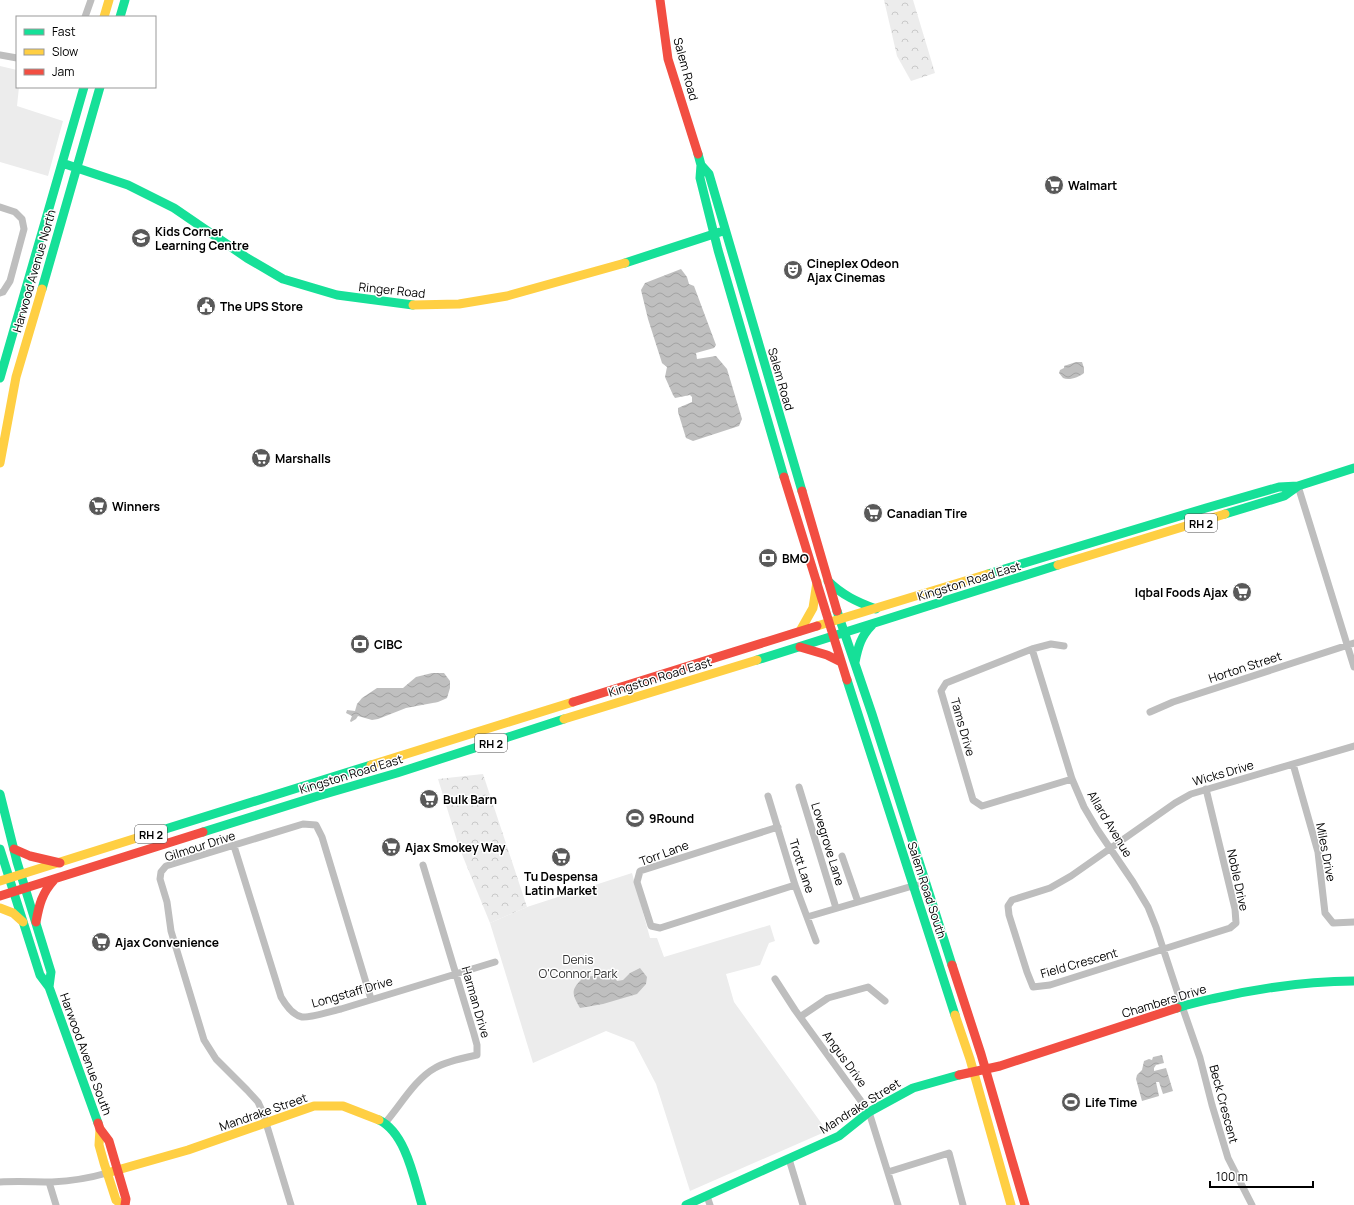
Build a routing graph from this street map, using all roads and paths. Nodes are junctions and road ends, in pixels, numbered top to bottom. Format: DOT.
graph roads {
  1 [pos="91,0"];
  2 [pos="109,0"];
  3 [pos="125,0"];
  4 [pos="660,0"];
  5 [pos="85,16"];
  6 [pos="104,16"];
  7 [pos="120,16"];
  8 [pos="0,55"];
  9 [pos="16,58"];
  10 [pos="84,88"];
  11 [pos="100,88"];
  12 [pos="62,163"];
  13 [pos="701,165"];
  14 [pos="77,169"];
  15 [pos="0,207"];
  16 [pos="725,231"];
  17 [pos="714,234"];
  18 [pos="0,293"];
  19 [pos="0,378"];
  20 [pos="0,463"];
  21 [pos="1354,468"];
  22 [pos="1298,486"];
  23 [pos="828,581"];
  24 [pos="817,582"];
  25 [pos="834,601"];
  26 [pos="876,609"];
  27 [pos="840,619"];
  28 [pos="829,622"];
  29 [pos="873,624"];
  30 [pos="800,631"];
  31 [pos="844,633"];
  32 [pos="833,637"];
  33 [pos="1351,644"];
  34 [pos="1064,646"];
  35 [pos="800,647"];
  36 [pos="1032,649"];
  37 [pos="841,662"];
  38 [pos="855,662"];
  39 [pos="1354,667"];
  40 [pos="1150,712"];
  41 [pos="1354,746"];
  42 [pos="1293,764"];
  43 [pos="1072,779"];
  44 [pos="799,787"];
  45 [pos="1206,789"];
  46 [pos="0,794"];
  47 [pos="768,796"];
  48 [pos="778,827"];
  49 [pos="234,846"];
  50 [pos="1110,848"];
  51 [pos="0,849"];
  52 [pos="14,849"];
  53 [pos="842,856"];
  54 [pos="60,863"];
  55 [pos="423,865"];
  56 [pos="21,875"];
  57 [pos="10,878"];
  58 [pos="55,879"];
  59 [pos="0,881"];
  60 [pos="925,882"];
  61 [pos="795,885"];
  62 [pos="912,886"];
  63 [pos="26,888"];
  64 [pos="14,892"];
  65 [pos="0,896"];
  66 [pos="858,902"];
  67 [pos="0,908"];
  68 [pos="836,908"];
  69 [pos="807,917"];
  70 [pos="23,922"];
  71 [pos="36,922"];
  72 [pos="1354,922"];
  73 [pos="816,941"];
  74 [pos="1164,948"];
  75 [pos="495,962"];
  76 [pos="457,974"];
  77 [pos="775,979"];
  78 [pos="1354,981"];
  79 [pos="49,987"];
  80 [pos="372,999"];
  81 [pos="885,1001"];
  82 [pos="1182,1006"];
  83 [pos="800,1016"];
  84 [pos="985,1068"];
  85 [pos="973,1071"];
  86 [pos="869,1112"];
  87 [pos="385,1123"];
  88 [pos="266,1124"];
  89 [pos="100,1129"];
  90 [pos="789,1159"];
  91 [pos="118,1171"];
  92 [pos="888,1172"];
  93 [pos="107,1173"];
  94 [pos="0,1182"];
  95 [pos="49,1182"];
  96 [pos="709,1200"];
  97 [pos="56,1205"];
  98 [pos="122,1205"];
  99 [pos="125,1205"];
  100 [pos="291,1205"];
  101 [pos="422,1205"];
  102 [pos="686,1205"];
  103 [pos="803,1205"];
  104 [pos="898,1205"];
  105 [pos="963,1205"];
  106 [pos="1011,1205"];
  107 [pos="1024,1205"];
  108 [pos="1252,1205"];
  1 -- 5 [label="street"];
  2 -- 6 [label="main road"];
  3 -- 7 [label="main road"];
  4 -- 13 [label="main road, Salem Road"];
  8 -- 9 [label="street"];
  10 -- 12 [label="main road, Harwood Avenue North"];
  11 -- 14 [label="main road, Harwood Avenue North"];
  12 -- 14 [label="main road, Ringer Road"];
  12 -- 19 [label="main road, Harwood Avenue North"];
  13 -- 16 [label="main road, Salem Road"];
  13 -- 17 [label="main road, Salem Road"];
  14 -- 17 [label="main road, Ringer Road"];
  14 -- 20 [label="main road, Harwood Avenue North"];
  15 -- 18 [label="street"];
  16 -- 17 [label="main road, Ringer Road"];
  16 -- 23 [label="main road, Salem Road"];
  17 -- 24 [label="main road, Salem Road"];
  21 -- 22 [label="main road, Kingston Road East / RH 2"];
  22 -- 26 [label="main road, Kingston Road East / RH 2"];
  22 -- 29 [label="main road, Kingston Road East / RH 2"];
  22 -- 33 [label="street"];
  23 -- 25 [label="main road, Salem Road"];
  23 -- 26 [label="main road"];
  24 -- 28 [label="main road, Salem Road South"];
  24 -- 30 [label="main road"];
  25 -- 27 [label="main road, Salem Road South"];
  26 -- 27 [label="main road, Kingston Road East / RH 2"];
  27 -- 28 [label="main road, Kingston Road East / RH 2"];
  27 -- 31 [label="main road, Salem Road South"];
  28 -- 30 [label="main road, Kingston Road East / RH 2"];
  28 -- 32 [label="main road, Salem Road South"];
  29 -- 31 [label="main road, Kingston Road East / RH 2"];
  29 -- 38 [label="main road"];
  30 -- 54 [label="main road, Kingston Road East / RH 2"];
  31 -- 32 [label="main road, Kingston Road East / RH 2"];
  31 -- 38 [label="main road, Salem Road South"];
  32 -- 35 [label="main road, Kingston Road East / RH 2"];
  32 -- 37 [label="main road, Salem Road South"];
  33 -- 39 [label="street"];
  33 -- 40 [label="street, Horton Street"];
  34 -- 36 [label="street, Tams Drive"];
  35 -- 37 [label="main road"];
  35 -- 58 [label="main road, Kingston Road East / RH 2"];
  36 -- 43 [label="street, Allard Avenue"];
  36 -- 43 [label="street, Tams Drive"];
  37 -- 62 [label="main road, Salem Road South"];
  38 -- 60 [label="main road, Salem Road South"];
  41 -- 42 [label="street, Wicks Drive"];
  42 -- 45 [label="street, Wicks Drive"];
  42 -- 72 [label="street, Miles Drive"];
  43 -- 50 [label="street, Allard Avenue"];
  44 -- 68 [label="street, Lovegrove Lane"];
  45 -- 50 [label="street, Wicks Drive"];
  45 -- 74 [label="street, Noble Drive"];
  46 -- 52 [label="main road"];
  47 -- 48 [label="street, Trott Lane"];
  48 -- 61 [label="street, Trott Lane"];
  48 -- 61 [label="street, Torr Lane"];
  49 -- 80 [label="street, Longstaff Drive"];
  49 -- 80 [label="street, Gilmour Drive"];
  49 -- 88 [label="street, Gilmour Drive"];
  50 -- 74 [label="street, Allard Avenue"];
  50 -- 74 [label="street, Field Crescent"];
  51 -- 57 [label="main road"];
  52 -- 54 [label="main road"];
  52 -- 56 [label="main road"];
  53 -- 66 [label="street"];
  54 -- 56 [label="main road, Kingston Road East / RH 2"];
  55 -- 76 [label="street, Harman Drive"];
  56 -- 57 [label="main road, RH 2"];
  56 -- 63 [label="main road, Harwood Avenue South"];
  57 -- 59 [label="main road, RH 2"];
  57 -- 64 [label="main road, Harwood Avenue South"];
  58 -- 63 [label="main road, Kingston Road East / RH 2"];
  58 -- 71 [label="main road"];
  60 -- 62 [label="street"];
  60 -- 84 [label="main road, Salem Road South"];
  61 -- 69 [label="street, Trott Lane"];
  62 -- 66 [label="street"];
  62 -- 85 [label="main road, Salem Road South"];
  63 -- 64 [label="main road, RH 2"];
  63 -- 71 [label="main road, Harwood Avenue South"];
  64 -- 65 [label="main road, RH 2"];
  64 -- 70 [label="main road, Harwood Avenue South"];
  66 -- 68 [label="street"];
  67 -- 70 [label="main road"];
  68 -- 69 [label="street"];
  69 -- 73 [label="street, Trott Lane"];
  70 -- 79 [label="main road, Harwood Avenue South"];
  71 -- 79 [label="main road, Harwood Avenue South"];
  74 -- 82 [label="street, Allard Avenue"];
  75 -- 76 [label="street, Longstaff Drive"];
  76 -- 80 [label="street, Longstaff Drive"];
  76 -- 87 [label="street, Harman Drive"];
  77 -- 83 [label="street, Angus Drive"];
  78 -- 82 [label="main road, Chambers Drive"];
  79 -- 89 [label="main road, Harwood Avenue South"];
  81 -- 83 [label="street"];
  82 -- 84 [label="main road, Chambers Drive"];
  82 -- 108 [label="street, Beck Crescent"];
  83 -- 86 [label="street, Angus Drive"];
  84 -- 85 [label="main road, Mandrake Street"];
  84 -- 107 [label="main road, Salem Road South"];
  85 -- 86 [label="main road, Mandrake Street"];
  85 -- 106 [label="main road, Salem Road South"];
  86 -- 90 [label="main road, Mandrake Street"];
  86 -- 92 [label="street, Angus Drive"];
  87 -- 88 [label="main road, Mandrake Street"];
  87 -- 101 [label="main road, Mandrake Street"];
  88 -- 91 [label="main road, Mandrake Street"];
  88 -- 100 [label="street, Gilmour Drive"];
  89 -- 91 [label="main road, Harwood Avenue South"];
  89 -- 93 [label="main road, Harwood Avenue South"];
  90 -- 96 [label="main road, Mandrake Street"];
  90 -- 103 [label="street"];
  91 -- 93 [label="main road, Mandrake Street"];
  91 -- 99 [label="main road, Harwood Avenue South"];
  92 -- 104 [label="street, Angus Drive"];
  92 -- 105 [label="street"];
  93 -- 95 [label="street"];
  93 -- 98 [label="main road, Harwood Avenue South"];
  94 -- 95 [label="street"];
  95 -- 97 [label="street"];
  96 -- 102 [label="main road, Mandrake Street"];
}
